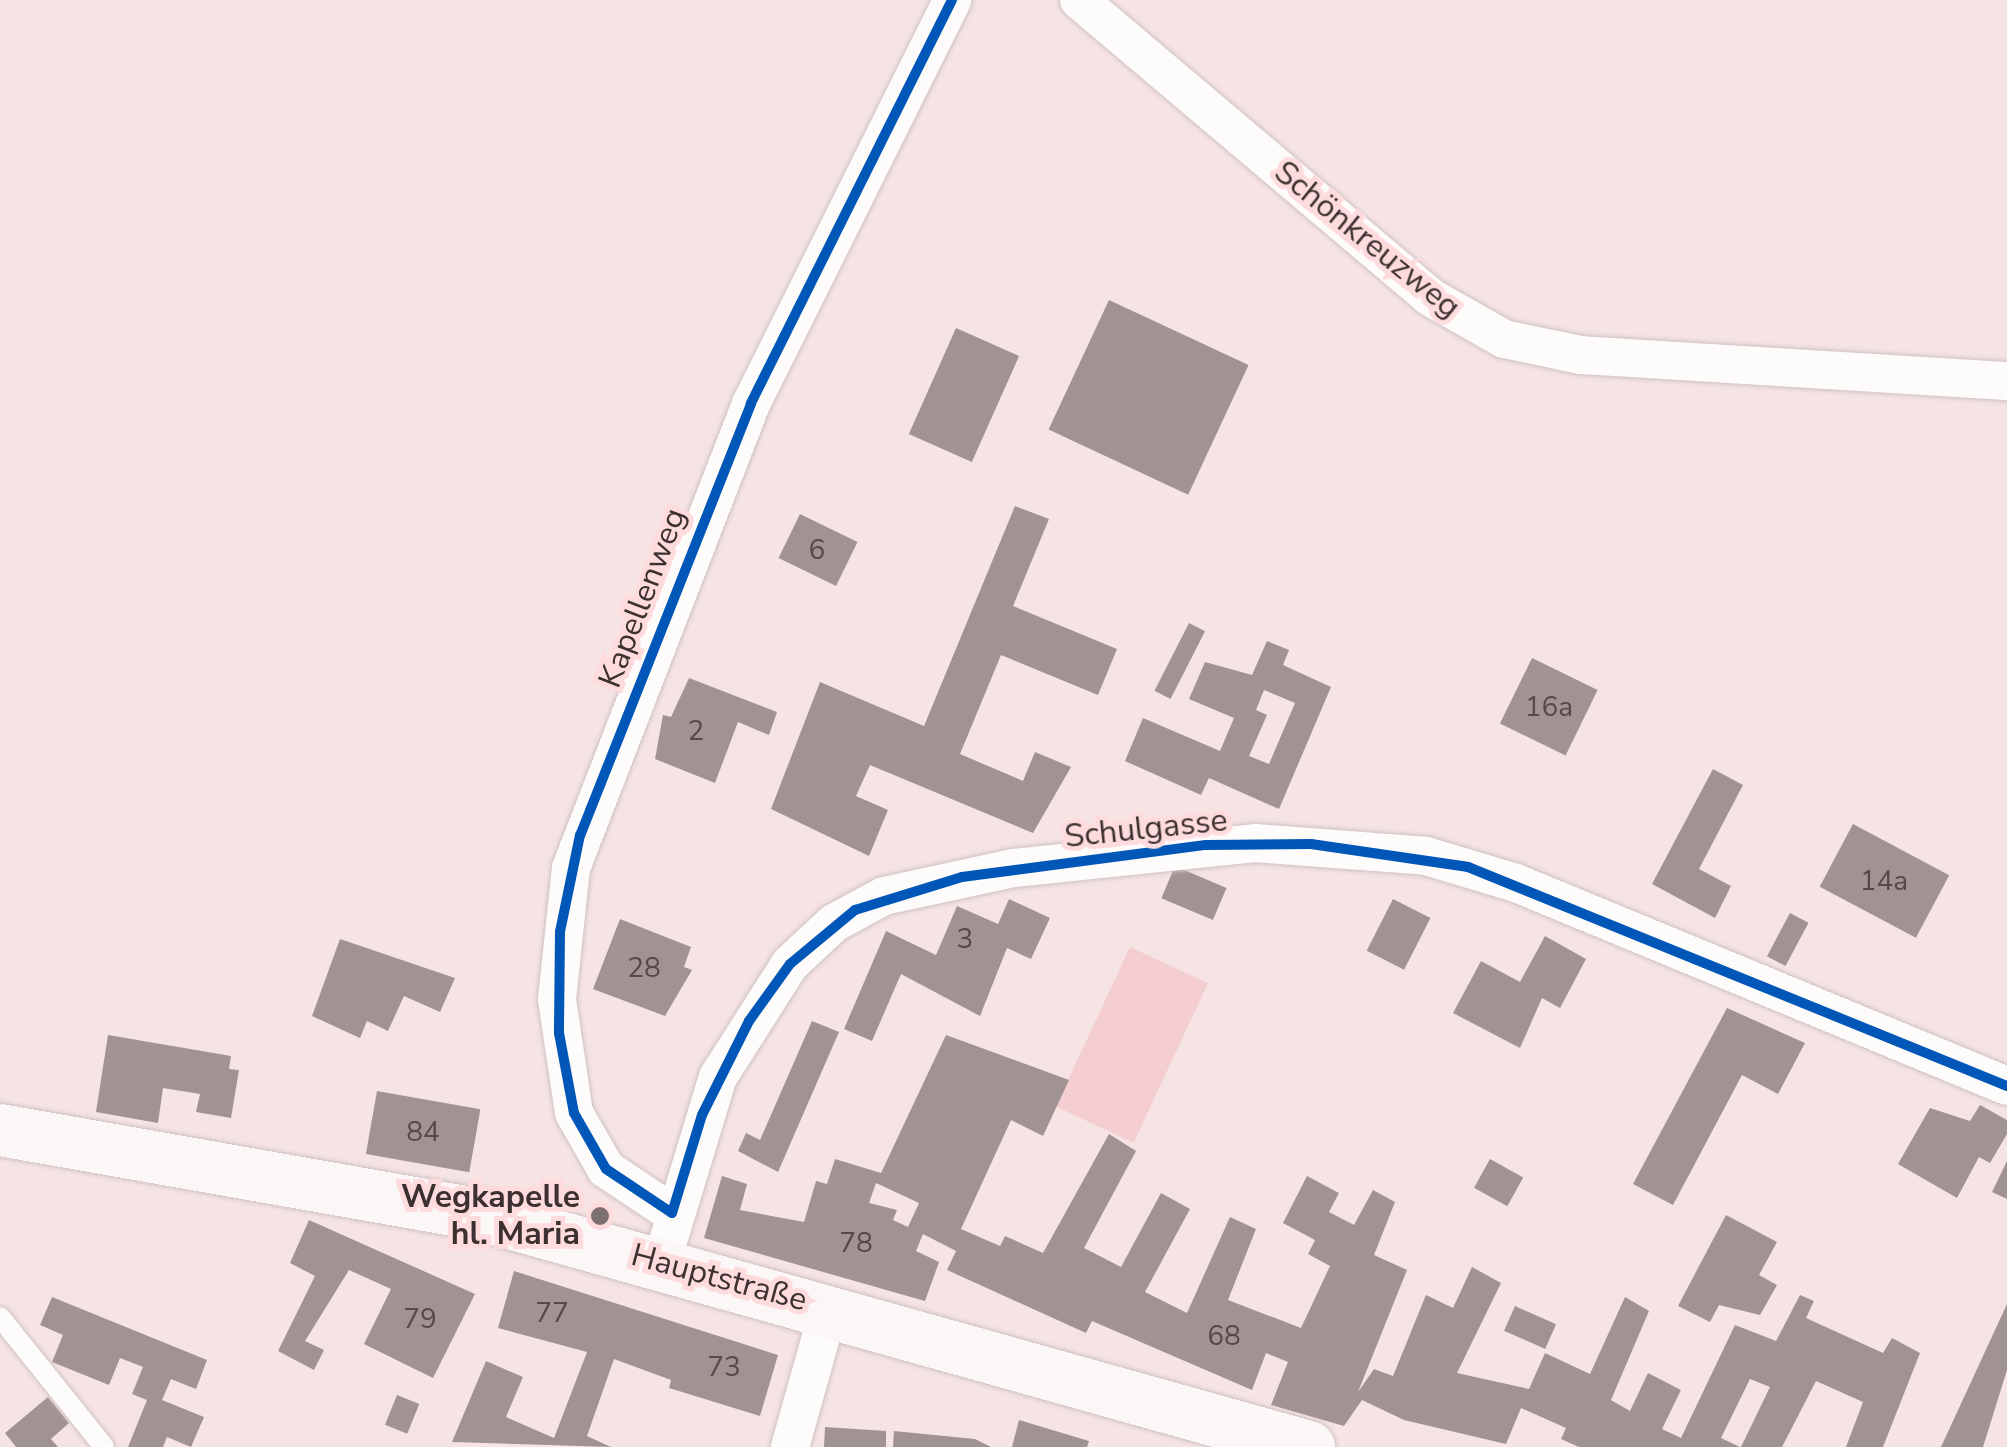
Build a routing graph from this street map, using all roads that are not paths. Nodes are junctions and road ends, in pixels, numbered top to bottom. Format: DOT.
graph roads {
  1 [pos="952,0"];
  2 [pos="1079,0"];
  3 [pos="2007,382"];
  4 [pos="2007,1086"];
  5 [pos="0,1131"];
  6 [pos="667,1237"];
  7 [pos="829,1308"];
  8 [pos="0,1317"];
  9 [pos="104,1447"];
  10 [pos="790,1447"];
  11 [pos="1309,1447"];
  1 -- 6 [label="street, Kapellenweg"];
  2 -- 3 [label="street, Schönkreuzweg"];
  4 -- 6 [label="street, Schulgasse"];
  5 -- 6 [label="main road, Hauptstraße"];
  6 -- 7 [label="main road, Hauptstraße"];
  7 -- 10 [label="street"];
  7 -- 11 [label="main road, Hauptstraße"];
  8 -- 9 [label="lane"];
}
